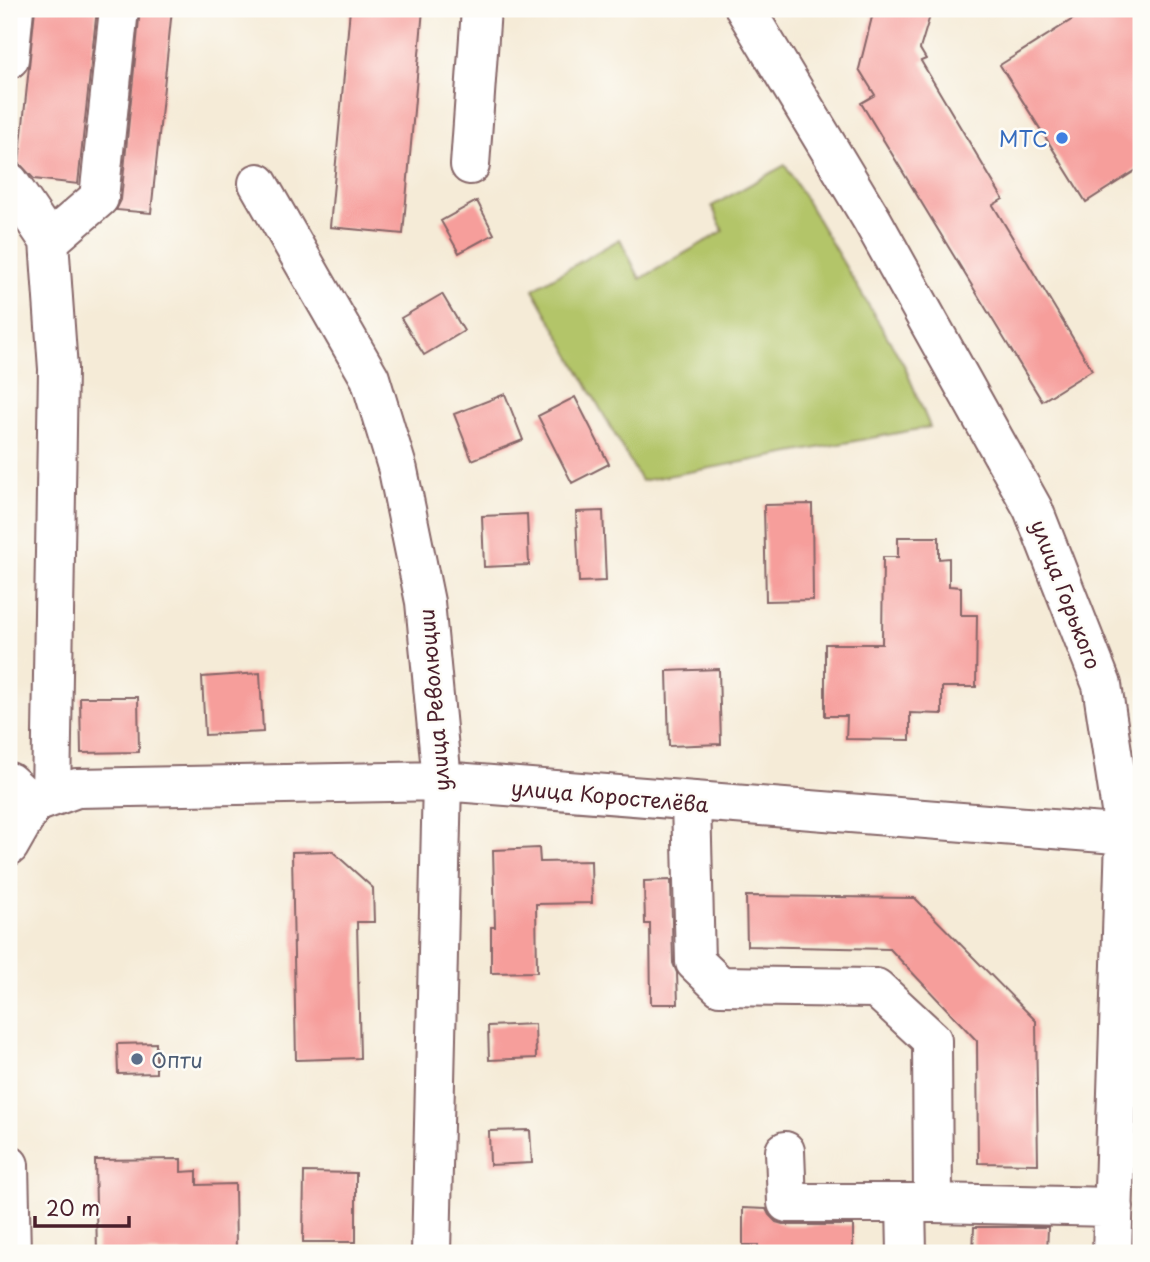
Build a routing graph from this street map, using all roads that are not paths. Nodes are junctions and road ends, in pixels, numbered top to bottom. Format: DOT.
graph roads {
  1 [pos="14,9"];
  2 [pos="119,9"];
  3 [pos="481,9"];
  4 [pos="745,9"];
  5 [pos="9,58"];
  6 [pos="470,165"];
  7 [pos="9,182"];
  8 [pos="258,183"];
  9 [pos="49,241"];
  10 [pos="442,781"];
  11 [pos="42,793"];
  12 [pos="691,801"];
  13 [pos="1133,836"];
  14 [pos="9,846"];
  15 [pos="785,1151"];
  16 [pos="9,1165"];
  17 [pos="919,1203"];
  18 [pos="1114,1207"];
  19 [pos="11,1253"];
  20 [pos="432,1253"];
  21 [pos="907,1253"];
  22 [pos="1112,1253"];
  1 -- 5 [label="street"];
  2 -- 9 [label="street"];
  3 -- 6 [label="street"];
  4 -- 13 [label="street, улица Горького"];
  7 -- 9 [label="street"];
  8 -- 10 [label="street, улица Революции"];
  9 -- 11 [label="street"];
  10 -- 11 [label="street, улица Коростелёва"];
  10 -- 12 [label="street, улица Коростелёва"];
  10 -- 20 [label="street, улица Революции"];
  11 -- 14 [label="street"];
  12 -- 13 [label="street, улица Коростелёва"];
  12 -- 17 [label="street"];
  13 -- 18 [label="street, улица Горького"];
  15 -- 17 [label="street"];
  16 -- 19 [label="street"];
  17 -- 18 [label="street"];
  17 -- 21 [label="street"];
  18 -- 22 [label="street, улица Горького"];
}
